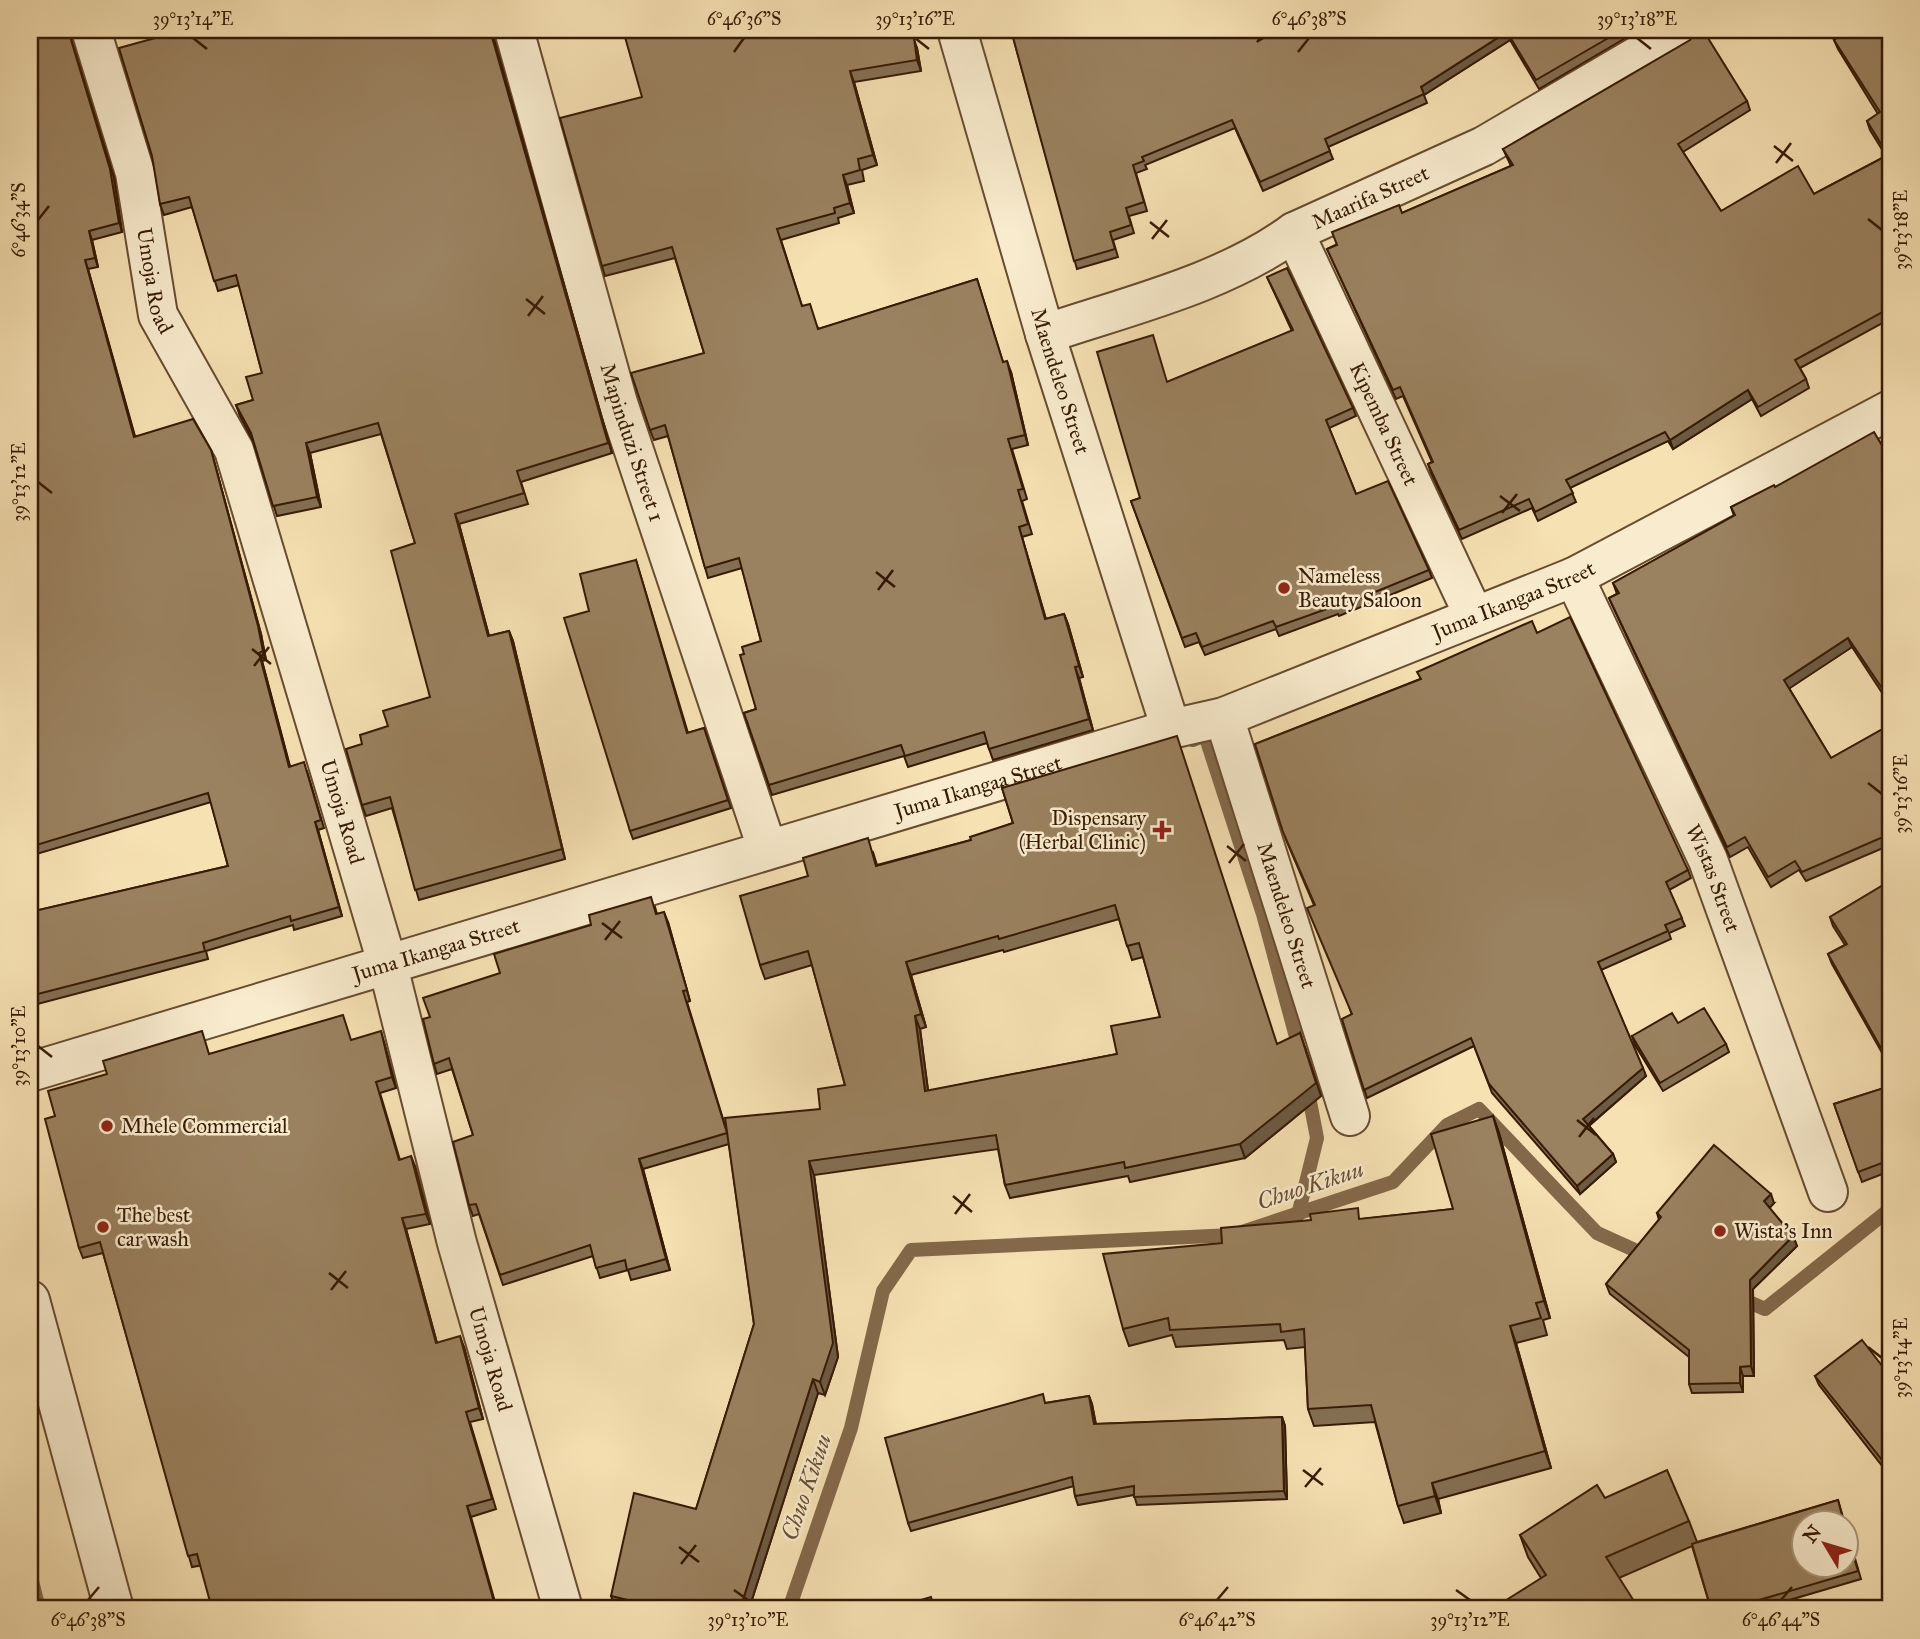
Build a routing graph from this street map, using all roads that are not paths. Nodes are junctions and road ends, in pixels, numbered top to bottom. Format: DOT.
graph roads {
  1 [pos="91,30"];
  2 [pos="514,30"];
  3 [pos="957,30"];
  4 [pos="1682,30"];
  5 [pos="1294,232"];
  6 [pos="1045,334"];
  7 [pos="1890,410"];
  8 [pos="1574,577"];
  9 [pos="1474,616"];
  10 [pos="1224,717"];
  11 [pos="1171,729"];
  12 [pos="767,848"];
  13 [pos="388,966"];
  14 [pos="30,1072"];
  15 [pos="1350,1116"];
  16 [pos="1828,1192"];
  17 [pos="30,1300"];
  18 [pos="114,1609"];
  19 [pos="563,1609"];
  1 -- 13 [label="street, Umoja Road"];
  2 -- 12 [label="street, Mapinduzi Street 1"];
  3 -- 6 [label="street, Maendeleo Street"];
  4 -- 5 [label="street, Maarifa Street"];
  5 -- 6 [label="street, Maarifa Street"];
  5 -- 9 [label="street, Kipemba Street"];
  6 -- 11 [label="street, Maendeleo Street"];
  7 -- 8 [label="street, Juma Ikangaa Street"];
  8 -- 9 [label="street, Juma Ikangaa Street"];
  8 -- 16 [label="street, Wistas Street"];
  9 -- 10 [label="street, Juma Ikangaa Street"];
  10 -- 11 [label="street, Juma Ikangaa Street"];
  10 -- 15 [label="street, Maendeleo Street"];
  11 -- 12 [label="street, Juma Ikangaa Street"];
  12 -- 13 [label="street, Juma Ikangaa Street"];
  13 -- 14 [label="street, Juma Ikangaa Street"];
  13 -- 19 [label="street, Umoja Road"];
  17 -- 18 [label="street"];
}
